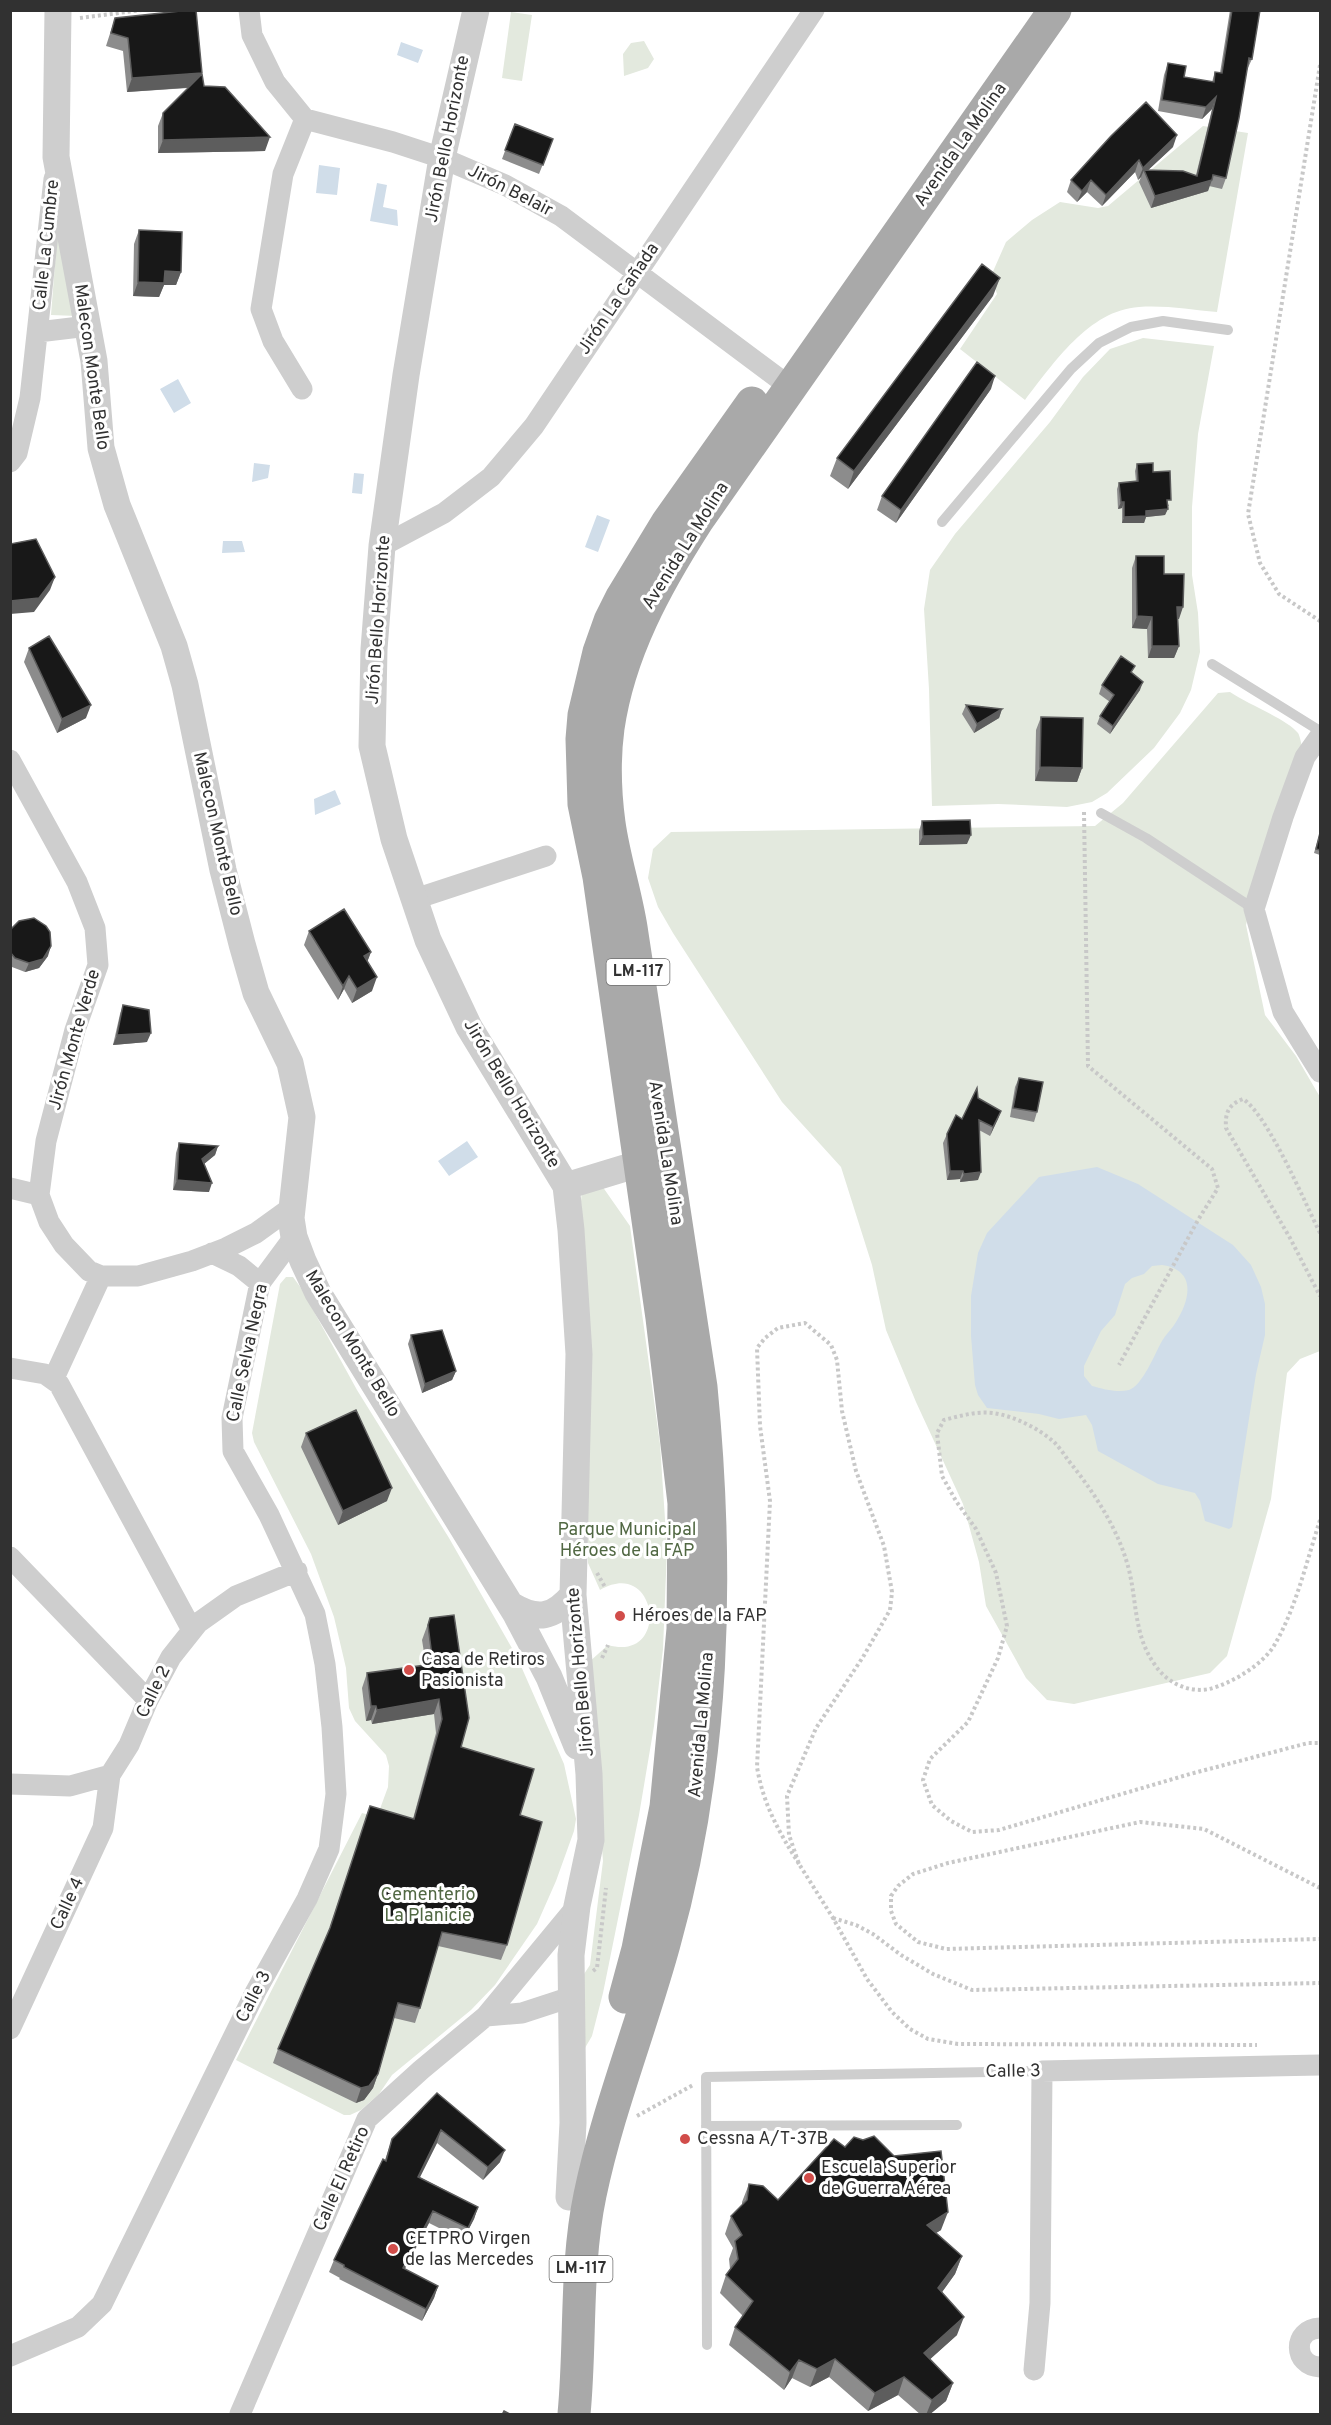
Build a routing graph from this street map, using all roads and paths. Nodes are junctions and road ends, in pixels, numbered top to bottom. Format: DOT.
graph roads {
  1 [pos="142,10"];
  2 [pos="249,10"];
  3 [pos="476,10"];
  4 [pos="814,10"];
  5 [pos="1031,10"];
  6 [pos="1055,10"];
  7 [pos="58,16"];
  8 [pos="1320,65"];
  9 [pos="304,119"];
  10 [pos="56,157"];
  11 [pos="442,158"];
  12 [pos="637,272"];
  13 [pos="88,326"];
  14 [pos="1228,330"];
  15 [pos="38,332"];
  16 [pos="782,381"];
  17 [pos="302,389"];
  18 [pos="10,462"];
  19 [pos="942,522"];
  20 [pos="382,546"];
  21 [pos="1320,621"];
  22 [pos="1212,664"];
  23 [pos="1320,731"];
  24 [pos="1320,736"];
  25 [pos="10,760"];
  26 [pos="1084,812"];
  27 [pos="1101,813"];
  28 [pos="546,856"];
  29 [pos="414,899"];
  30 [pos="1254,909"];
  31 [pos="1320,1072"];
  32 [pos="653,1163"];
  33 [pos="566,1186"];
  34 [pos="10,1188"];
  35 [pos="39,1195"];
  36 [pos="292,1207"];
  37 [pos="1320,1233"];
  38 [pos="294,1237"];
  39 [pos="212,1253"];
  40 [pos="100,1276"];
  41 [pos="260,1283"];
  42 [pos="1320,1296"];
  43 [pos="1119,1365"];
  44 [pos="10,1368"];
  45 [pos="54,1378"];
  46 [pos="1320,1520"];
  47 [pos="10,1557"];
  48 [pos="297,1571"];
  49 [pos="573,1594"];
  50 [pos="511,1605"];
  51 [pos="192,1630"];
  52 [pos="148,1700"];
  53 [pos="1320,1743"];
  54 [pos="589,1774"];
  55 [pos="110,1775"];
  56 [pos="10,1784"];
  57 [pos="799,1864"];
  58 [pos="1320,1888"];
  59 [pos="577,1906"];
  60 [pos="833,1918"];
  61 [pos="1320,1939"];
  62 [pos="1320,1983"];
  63 [pos="571,1997"];
  64 [pos="486,2016"];
  65 [pos="10,2029"];
  66 [pos="1263,2045"];
  67 [pos="1320,2066"];
  68 [pos="1042,2071"];
  69 [pos="706,2078"];
  70 [pos="630,2120"];
  71 [pos="957,2125"];
  72 [pos="706,2126"];
  73 [pos="569,2198"];
  74 [pos="1320,2328"];
  75 [pos="707,2345"];
  76 [pos="10,2356"];
  77 [pos="577,2359"];
  78 [pos="1320,2367"];
  79 [pos="1034,2370"];
  80 [pos="554,2399"];
  81 [pos="240,2415"];
  82 [pos="574,2415"];
  1 -- 7 [label="path"];
  2 -- 9 [label="street"];
  3 -- 11 [label="street, Jirón Bello Horizonte"];
  4 -- 12 [label="street, Jirón La Cañada"];
  5 -- 16 [label="main road, Avenida La Molina / LM-117"];
  6 -- 16 [label="main road, Avenida La Molina / LM-117"];
  7 -- 10 [label="street, Malecon Monte Bello"];
  8 -- 21 [label="path"];
  9 -- 11 [label="street, Jirón Belair"];
  9 -- 17 [label="street"];
  10 -- 13 [label="street, Malecon Monte Bello"];
  10 -- 15 [label="street, Calle La Cumbre"];
  11 -- 12 [label="street, Jirón Belair"];
  11 -- 20 [label="street, Jirón Bello Horizonte"];
  12 -- 16 [label="street, Jirón Belair"];
  12 -- 20 [label="street, Jirón La Cañada"];
  13 -- 15 [label="street, Calle La Cumbre"];
  13 -- 36 [label="street, Malecon Monte Bello"];
  14 -- 19 [label="lane"];
  15 -- 18 [label="street, Calle La Cumbre"];
  16 -- 32 [label="main road, Avenida La Molina / LM-117"];
  20 -- 29 [label="street, Jirón Bello Horizonte"];
  22 -- 23 [label="lane"];
  24 -- 30 [label="street"];
  25 -- 35 [label="street, Jirón Monte Verde"];
  26 -- 43 [label="path"];
  27 -- 30 [label="lane"];
  28 -- 29 [label="street"];
  29 -- 33 [label="street, Jirón Bello Horizonte"];
  30 -- 31 [label="street"];
  32 -- 33 [label="street"];
  32 -- 73 [label="main road, Avenida La Molina / LM-117"];
  32 -- 77 [label="main road, Avenida La Molina / LM-117"];
  33 -- 49 [label="street, Jirón Bello Horizonte"];
  34 -- 35 [label="street"];
  35 -- 40 [label="street"];
  36 -- 38 [label="street, Malecon Monte Bello"];
  36 -- 39 [label="street"];
  37 -- 42 [label="path"];
  38 -- 41 [label="street, Calle Selva Negra"];
  38 -- 50 [label="street, Malecon Monte Bello"];
  39 -- 40 [label="street"];
  39 -- 41 [label="street"];
  40 -- 45 [label="street"];
  41 -- 48 [label="street, Calle Selva Negra"];
  44 -- 45 [label="street"];
  45 -- 51 [label="street"];
  46 -- 53 [label="path"];
  47 -- 52 [label="street"];
  48 -- 51 [label="street, Calle 2"];
  48 -- 76 [label="street, Calle 3"];
  49 -- 50 [label="street"];
  49 -- 54 [label="street, Jirón Bello Horizonte"];
  50 -- 54 [label="street, Malecon Monte Bello"];
  51 -- 52 [label="street, Calle 2"];
  52 -- 55 [label="street, Calle 2"];
  54 -- 59 [label="street, Jirón Bello Horizonte"];
  55 -- 56 [label="street"];
  55 -- 65 [label="street, Calle 4"];
  57 -- 57 [label="path"];
  57 -- 60 [label="path"];
  58 -- 61 [label="path"];
  59 -- 63 [label="street, Jirón Bello Horizonte"];
  59 -- 64 [label="street, Calle El Retiro"];
  60 -- 62 [label="path"];
  60 -- 66 [label="path"];
  63 -- 64 [label="street"];
  63 -- 73 [label="street, Jirón Bello Horizonte"];
  64 -- 81 [label="street, Calle El Retiro"];
  67 -- 68 [label="street, Calle 3"];
  68 -- 69 [label="lane, Calle 3"];
  68 -- 79 [label="street"];
  69 -- 70 [label="path"];
  69 -- 72 [label="lane"];
  71 -- 72 [label="lane"];
  72 -- 75 [label="lane"];
  73 -- 77 [label="main road"];
  73 -- 80 [label="main road, Avenida La Molina / LM-117"];
  74 -- 78 [label="street"];
  77 -- 82 [label="main road, Avenida La Molina / LM-117"];
}
